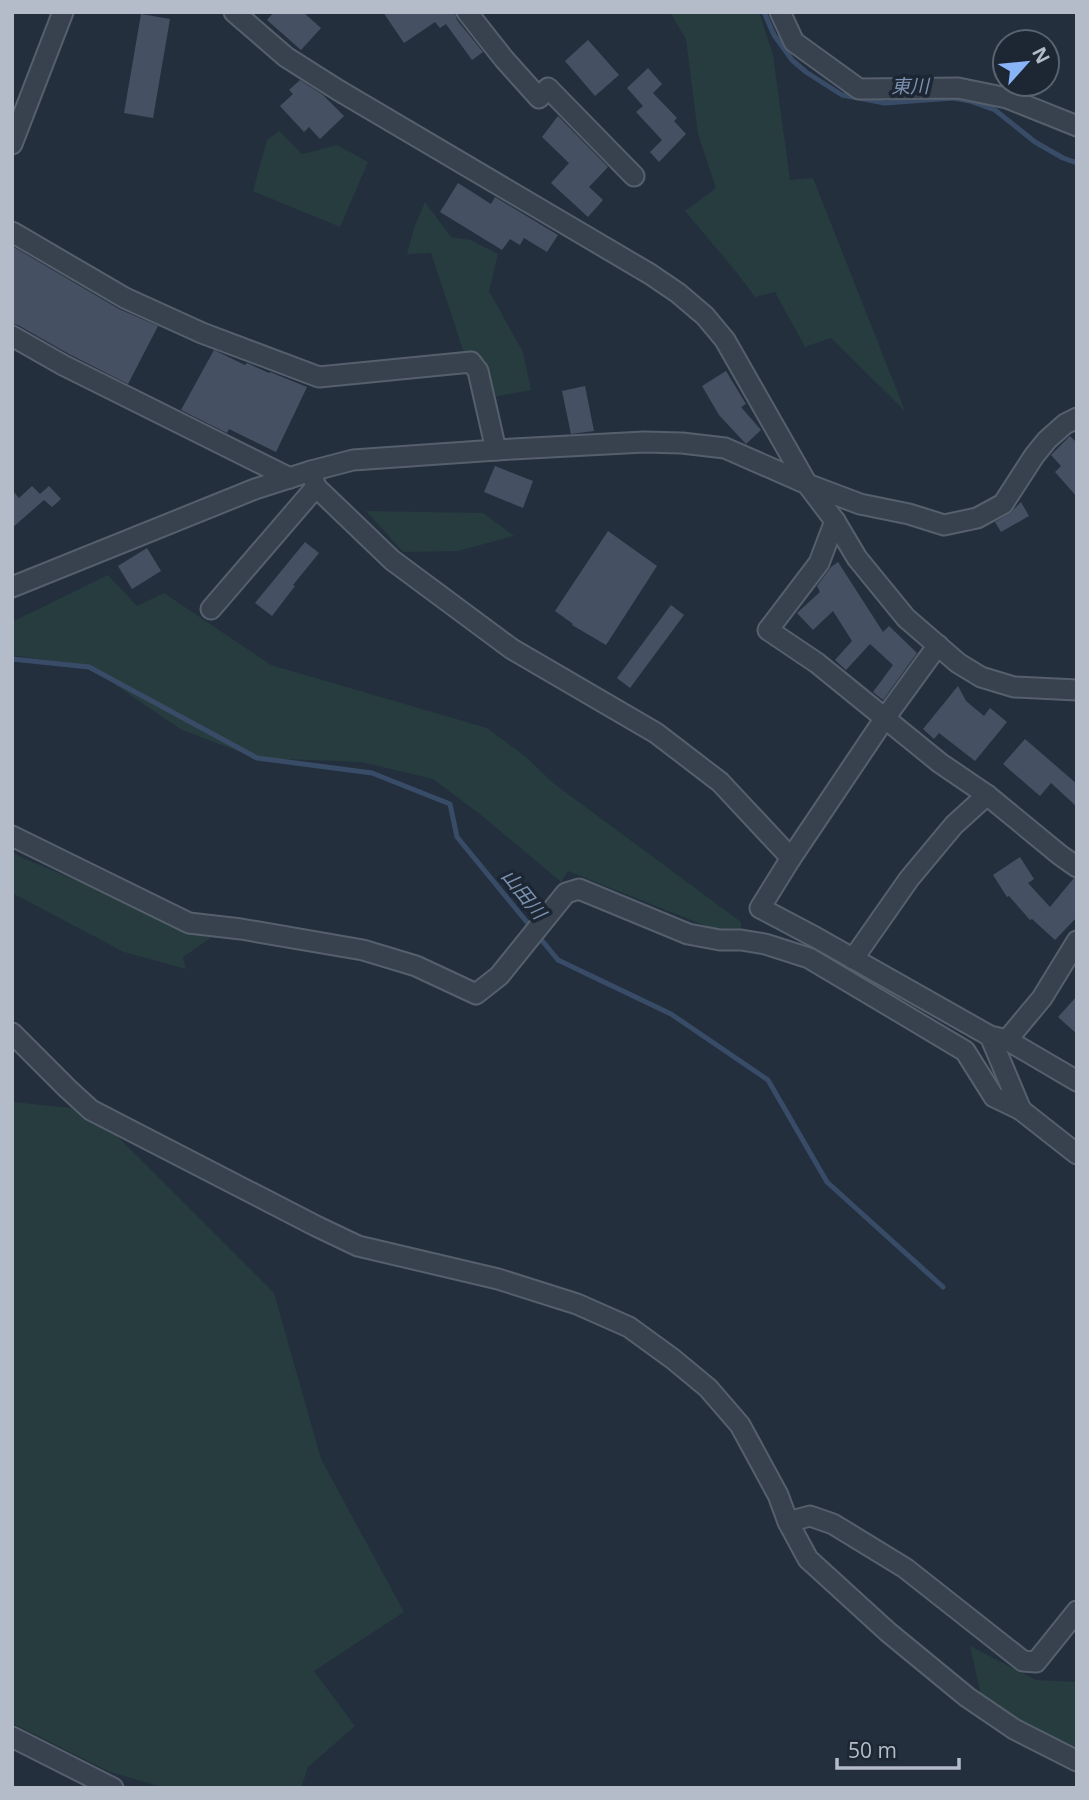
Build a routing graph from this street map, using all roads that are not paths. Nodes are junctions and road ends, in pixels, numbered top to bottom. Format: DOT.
graph roads {
  1 [pos="63,12"];
  2 [pos="467,12"];
  3 [pos="780,12"];
  4 [pos="248,17"];
  5 [pos="1077,126"];
  6 [pos="12,144"];
  7 [pos="634,176"];
  8 [pos="12,232"];
  9 [pos="12,336"];
  10 [pos="1077,418"];
  11 [pos="496,450"];
  12 [pos="290,478"];
  13 [pos="314,479"];
  14 [pos="807,484"];
  15 [pos="835,521"];
  16 [pos="12,587"];
  17 [pos="211,609"];
  18 [pos="938,645"];
  19 [pos="1077,690"];
  20 [pos="885,718"];
  21 [pos="987,795"];
  22 [pos="12,836"];
  23 [pos="792,858"];
  24 [pos="1077,867"];
  25 [pos="1077,941"];
  26 [pos="853,959"];
  27 [pos="12,1033"];
  28 [pos="998,1038"];
  29 [pos="1077,1080"];
  30 [pos="1021,1110"];
  31 [pos="1077,1154"];
  32 [pos="788,1522"];
  33 [pos="1077,1611"];
  34 [pos="12,1737"];
  35 [pos="1077,1760"];
  36 [pos="113,1788"];
  1 -- 6 [label="street"];
  2 -- 7 [label="street"];
  3 -- 5 [label="street"];
  4 -- 14 [label="street"];
  8 -- 11 [label="street"];
  9 -- 12 [label="street"];
  10 -- 14 [label="street"];
  11 -- 13 [label="street"];
  11 -- 14 [label="street"];
  12 -- 13 [label="street"];
  12 -- 16 [label="street"];
  13 -- 17 [label="street"];
  13 -- 23 [label="street"];
  14 -- 15 [label="street"];
  15 -- 18 [label="street"];
  15 -- 20 [label="street"];
  18 -- 19 [label="street"];
  18 -- 20 [label="street"];
  20 -- 21 [label="street"];
  20 -- 23 [label="street"];
  21 -- 24 [label="street"];
  21 -- 26 [label="street"];
  22 -- 30 [label="street"];
  23 -- 26 [label="street"];
  25 -- 28 [label="street"];
  26 -- 28 [label="street"];
  27 -- 32 [label="street"];
  28 -- 29 [label="street"];
  28 -- 30 [label="street"];
  30 -- 31 [label="street"];
  32 -- 33 [label="street"];
  32 -- 35 [label="street"];
  34 -- 36 [label="street"];
}
